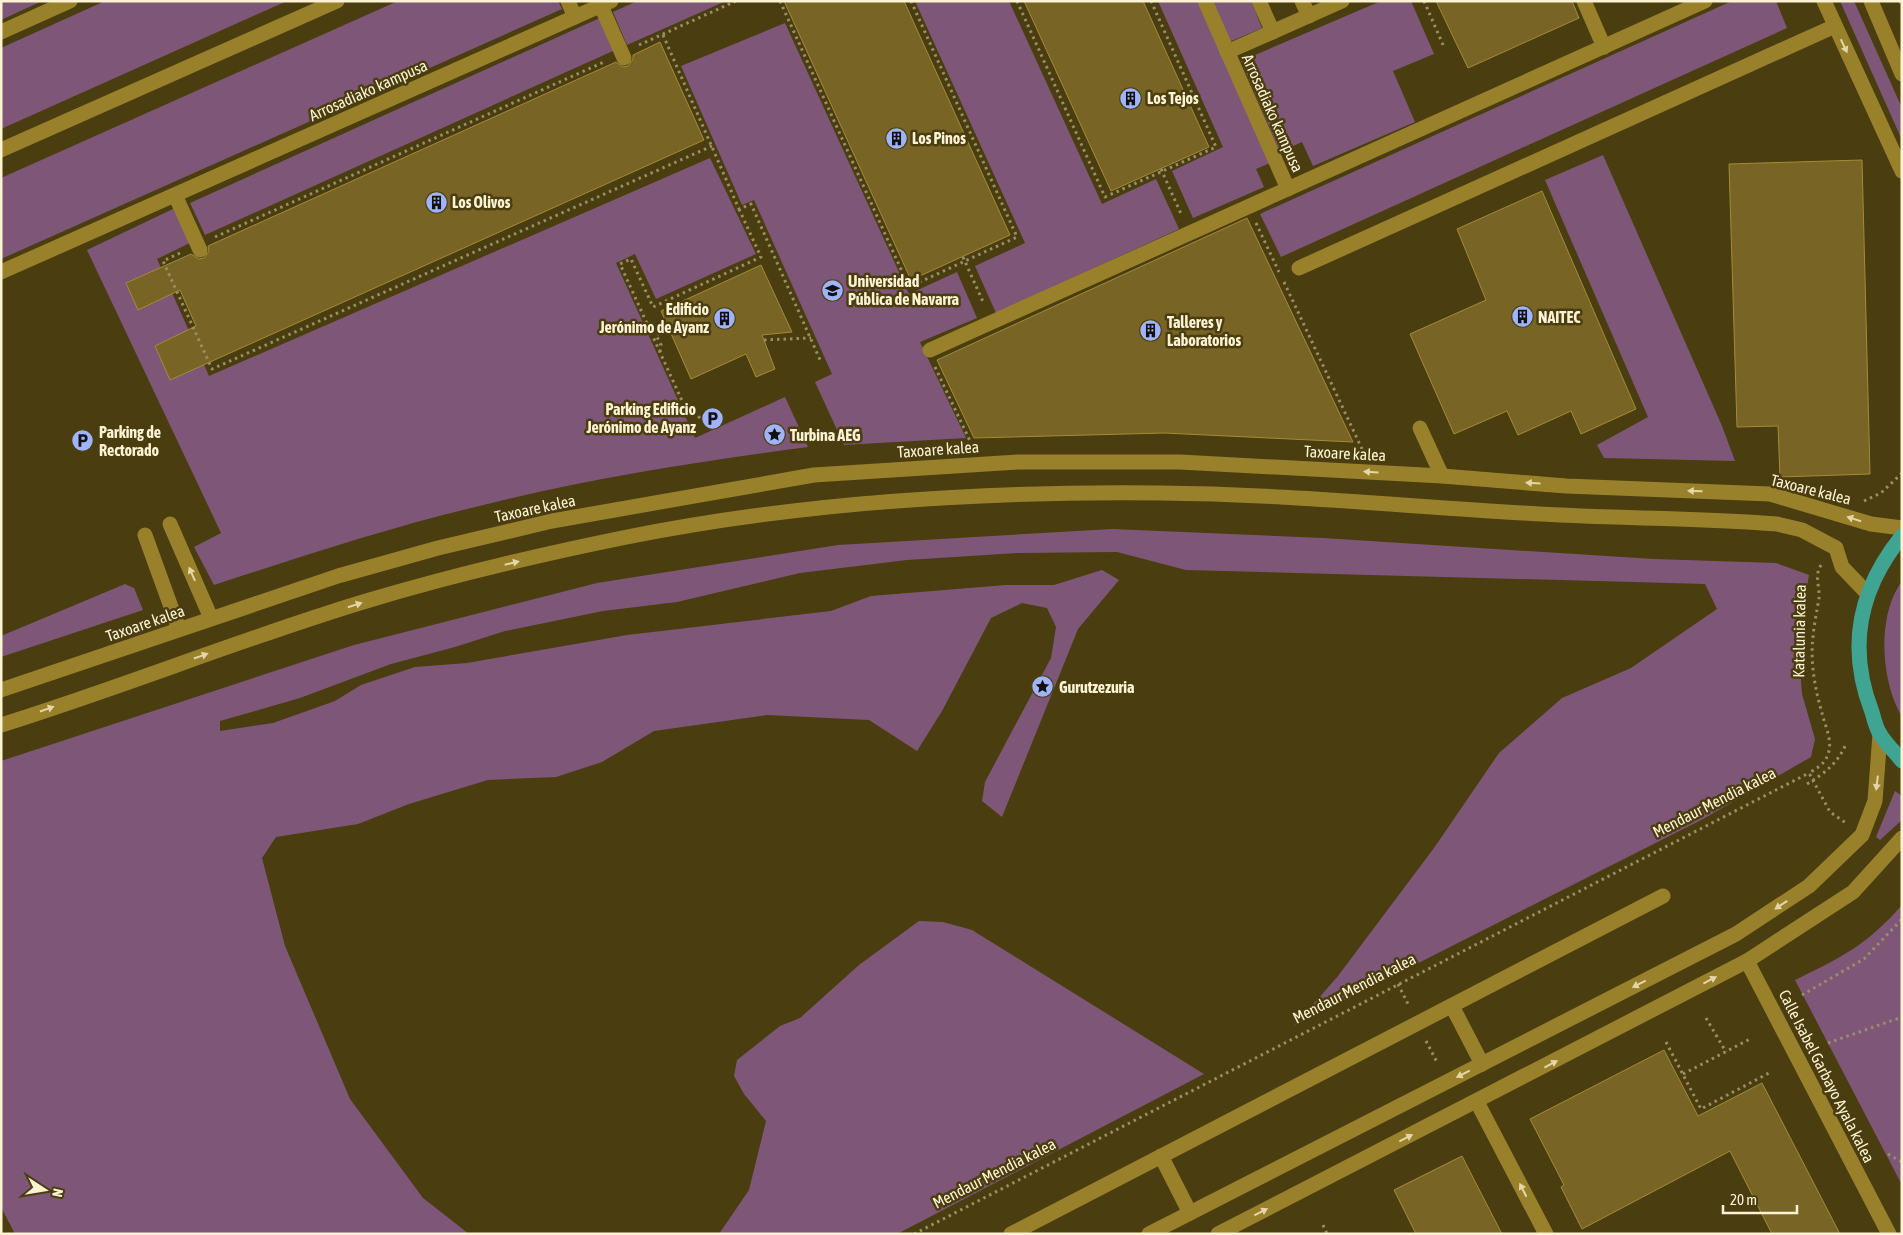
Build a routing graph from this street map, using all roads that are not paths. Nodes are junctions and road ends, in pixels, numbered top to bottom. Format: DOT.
graph roads {
  1 [pos="70,1"];
  2 [pos="337,1"];
  3 [pos="568,1"];
  4 [pos="1205,1"];
  5 [pos="1259,1"];
  6 [pos="1302,1"];
  7 [pos="1342,1"];
  8 [pos="1584,1"];
  9 [pos="1705,1"];
  10 [pos="1824,1"];
  11 [pos="1871,1"];
  12 [pos="606,3"];
  13 [pos="1309,16"];
  14 [pos="575,17"];
  15 [pos="1835,26"];
  16 [pos="1,32"];
  17 [pos="1273,32"];
  18 [pos="1604,47"];
  19 [pos="1227,52"];
  20 [pos="623,56"];
  21 [pos="1902,74"];
  22 [pos="1,150"];
  23 [pos="1902,171"];
  24 [pos="1288,189"];
  25 [pos="175,195"];
  26 [pos="198,247"];
  27 [pos="1299,268"];
  28 [pos="1,272"];
  29 [pos="931,355"];
  30 [pos="1420,428"];
  31 [pos="1442,476"];
  32 [pos="170,524"];
  33 [pos="1902,528"];
  34 [pos="144,535"];
  35 [pos="1902,536"];
  36 [pos="1867,593"];
  37 [pos="211,618"];
  38 [pos="179,629"];
  39 [pos="1,690"];
  40 [pos="1,725"];
  41 [pos="1880,734"];
  42 [pos="1902,761"];
  43 [pos="1902,838"];
  44 [pos="1663,896"];
  45 [pos="1747,961"];
  46 [pos="1452,1006"];
  47 [pos="1482,1064"];
  48 [pos="1477,1102"];
  49 [pos="1161,1156"];
  50 [pos="1190,1213"];
  51 [pos="1010,1234"];
  52 [pos="1149,1234"];
  53 [pos="1218,1234"];
  54 [pos="1546,1234"];
  55 [pos="1889,1234"];
  1 -- 16 [label="street"];
  2 -- 22 [label="street"];
  3 -- 14 [label="street"];
  4 -- 19 [label="street, Arrosadiako kampusa"];
  5 -- 17 [label="street"];
  6 -- 13 [label="street"];
  7 -- 13 [label="street, Arrosadiako kampusa"];
  8 -- 18 [label="street"];
  9 -- 18 [label="street"];
  10 -- 15 [label="street"];
  11 -- 21 [label="street"];
  12 -- 14 [label="street, Arrosadiako kampusa"];
  12 -- 20 [label="street, Arrosadiako kampusa"];
  13 -- 17 [label="street, Arrosadiako kampusa"];
  14 -- 25 [label="street, Arrosadiako kampusa"];
  15 -- 23 [label="street, one-way"];
  15 -- 27 [label="street"];
  17 -- 19 [label="street, Arrosadiako kampusa"];
  18 -- 24 [label="street"];
  19 -- 24 [label="street, Arrosadiako kampusa"];
  24 -- 29 [label="street"];
  25 -- 26 [label="street"];
  25 -- 28 [label="street, Arrosadiako kampusa"];
  30 -- 31 [label="street"];
  33 -- 31 [label="street, Taxoare kalea, one-way"];
  31 -- 37 [label="street, Taxoare kalea, one-way"];
  37 -- 32 [label="street, one-way"];
  34 -- 38 [label="street"];
  35 -- 36 [label="main road"];
  40 -- 36 [label="street, one-way"];
  36 -- 41 [label="main road"];
  37 -- 38 [label="street, Taxoare kalea"];
  38 -- 39 [label="street, Taxoare kalea"];
  41 -- 42 [label="main road"];
  41 -- 47 [label="street, one-way"];
  43 -- 45 [label="street"];
  44 -- 46 [label="street"];
  48 -- 45 [label="street, one-way"];
  45 -- 55 [label="street, Calle Isabel Garbayo Ayala kalea"];
  46 -- 47 [label="street"];
  46 -- 49 [label="street"];
  47 -- 50 [label="street, one-way"];
  53 -- 48 [label="street, one-way"];
  54 -- 48 [label="street, one-way"];
  49 -- 50 [label="street"];
  49 -- 51 [label="street"];
  50 -- 52 [label="street"];
}
